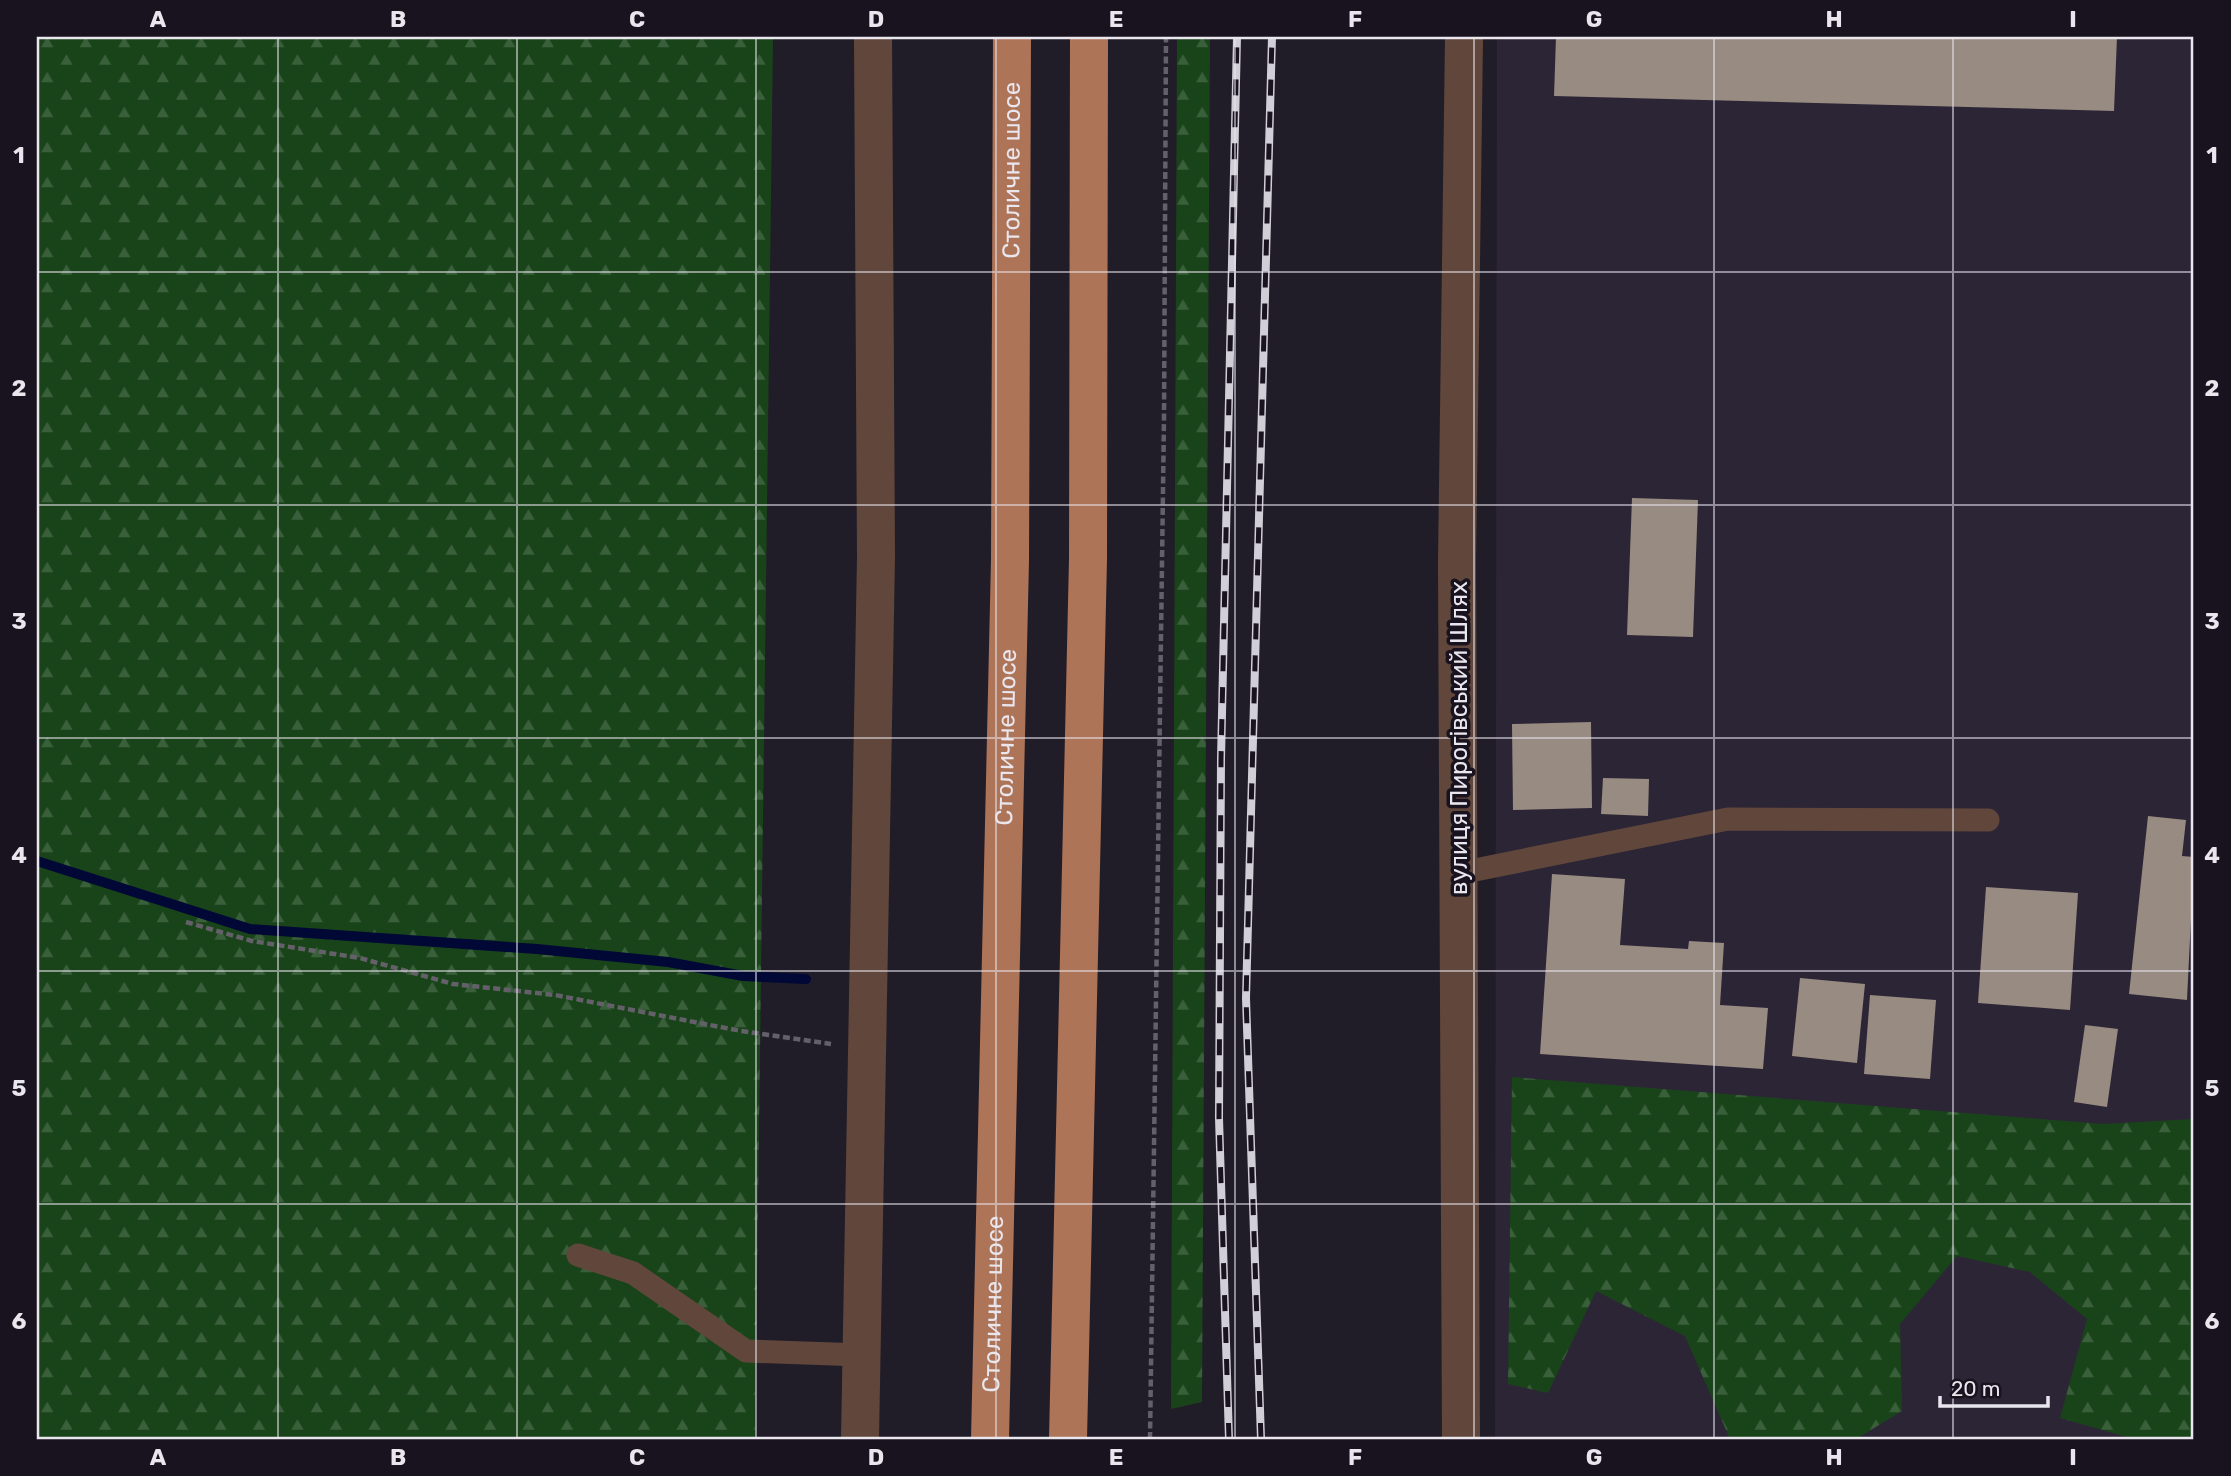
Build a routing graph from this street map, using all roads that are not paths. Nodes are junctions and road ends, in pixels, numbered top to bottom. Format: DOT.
graph roads {
  1 [pos="873,37"];
  2 [pos="1012,37"];
  3 [pos="1089,37"];
  4 [pos="1464,37"];
  5 [pos="1988,820"];
  6 [pos="1460,873"];
  7 [pos="578,1255"];
  8 [pos="862,1355"];
  9 [pos="860,1439"];
  10 [pos="990,1439"];
  11 [pos="1068,1439"];
  12 [pos="1461,1439"];
  1 -- 8 [label="street"];
  2 -- 10 [label="highway, Столичне шосе"];
  3 -- 11 [label="highway"];
  4 -- 6 [label="street, вулиця Пирогівський Шлях"];
  5 -- 6 [label="lane"];
  6 -- 12 [label="street, вулиця Пирогівський Шлях"];
  7 -- 8 [label="lane"];
  8 -- 9 [label="street"];
}
